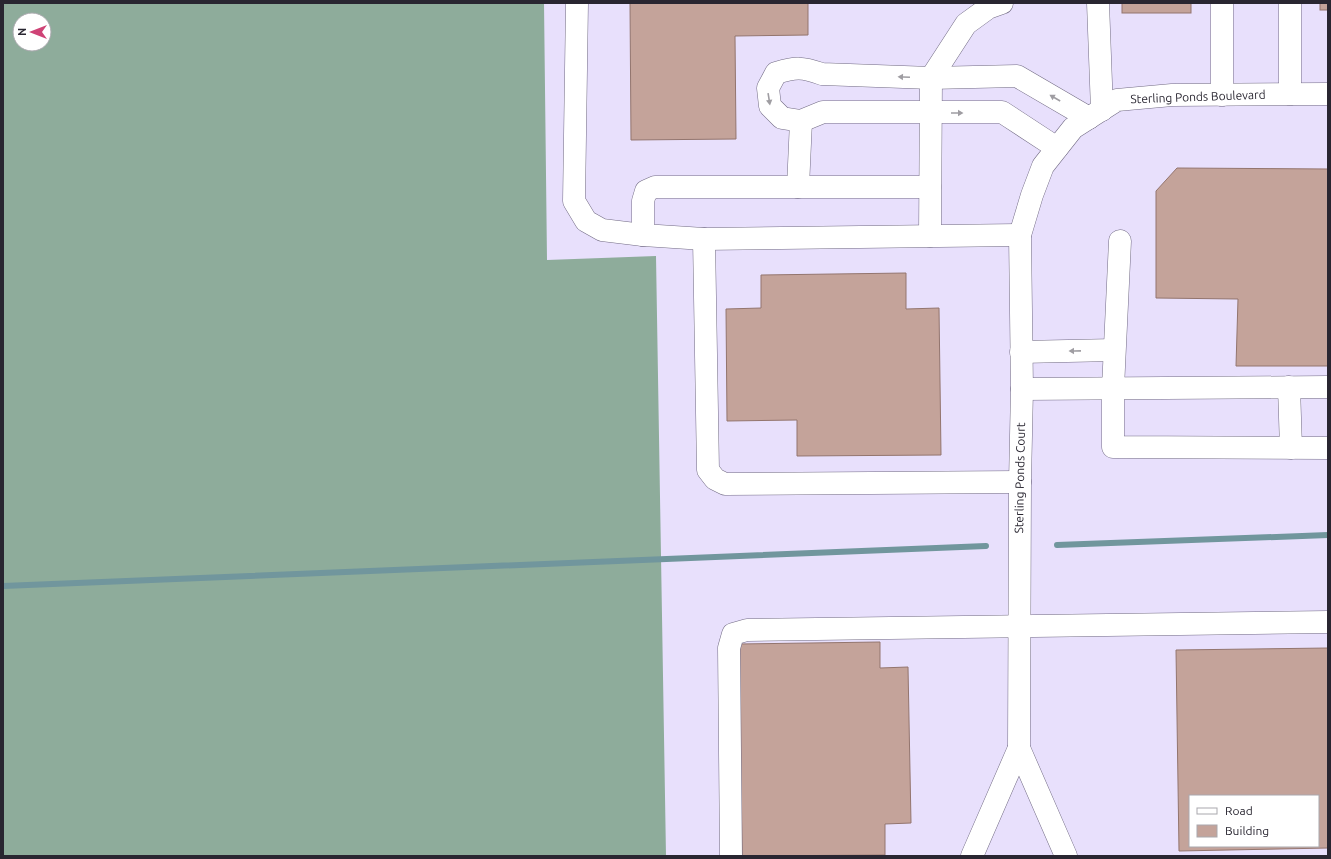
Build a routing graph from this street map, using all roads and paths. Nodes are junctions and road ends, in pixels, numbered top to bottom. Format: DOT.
graph roads {
  1 [pos="578,3"];
  2 [pos="1002,3"];
  3 [pos="1098,3"];
  4 [pos="1222,3"];
  5 [pos="1290,3"];
  6 [pos="931,78"];
  7 [pos="1290,94"];
  8 [pos="1328,94"];
  9 [pos="1222,95"];
  10 [pos="931,113"];
  11 [pos="1096,114"];
  12 [pos="801,121"];
  13 [pos="1057,148"];
  14 [pos="798,187"];
  15 [pos="930,187"];
  16 [pos="1028,209"];
  17 [pos="643,235"];
  18 [pos="1020,235"];
  19 [pos="930,236"];
  20 [pos="704,239"];
  21 [pos="1120,241"];
  22 [pos="1114,350"];
  23 [pos="1021,352"];
  24 [pos="1328,386"];
  25 [pos="1289,387"];
  26 [pos="1113,388"];
  27 [pos="1022,389"];
  28 [pos="1290,448"];
  29 [pos="1328,448"];
  30 [pos="1020,482"];
  31 [pos="1328,622"];
  32 [pos="1020,626"];
  33 [pos="1019,748"];
  34 [pos="731,856"];
  35 [pos="972,856"];
  36 [pos="1066,856"];
  1 -- 17 [label="street"];
  2 -- 6 [label="street"];
  3 -- 11 [label="street"];
  4 -- 9 [label="street"];
  5 -- 7 [label="street"];
  6 -- 10 [label="street"];
  11 -- 6 [label="street, one-way"];
  6 -- 12 [label="street, one-way"];
  7 -- 8 [label="street, Sterling Ponds Boulevard"];
  7 -- 9 [label="street, Sterling Ponds Boulevard"];
  9 -- 11 [label="street, Sterling Ponds Boulevard"];
  10 -- 12 [label="street"];
  10 -- 13 [label="street, one-way"];
  10 -- 15 [label="street"];
  11 -- 13 [label="street, Sterling Ponds Boulevard"];
  12 -- 14 [label="street"];
  13 -- 16 [label="street, Sterling Ponds Boulevard"];
  14 -- 15 [label="street"];
  14 -- 17 [label="street"];
  15 -- 19 [label="street"];
  16 -- 18 [label="street, Sterling Ponds Court"];
  17 -- 20 [label="street"];
  18 -- 19 [label="street"];
  18 -- 23 [label="street, Sterling Ponds Court"];
  19 -- 20 [label="street"];
  20 -- 30 [label="street"];
  21 -- 22 [label="street"];
  22 -- 23 [label="street, one-way"];
  22 -- 26 [label="street"];
  23 -- 27 [label="street, Sterling Ponds Court"];
  24 -- 25 [label="street"];
  25 -- 26 [label="street"];
  25 -- 28 [label="street"];
  26 -- 27 [label="street"];
  26 -- 28 [label="street"];
  27 -- 30 [label="street, Sterling Ponds Court"];
  28 -- 29 [label="street"];
  30 -- 32 [label="street, Sterling Ponds Court"];
  31 -- 32 [label="street"];
  32 -- 33 [label="street, Sterling Ponds Court"];
  32 -- 34 [label="street"];
  33 -- 35 [label="street"];
  33 -- 36 [label="street"];
}
